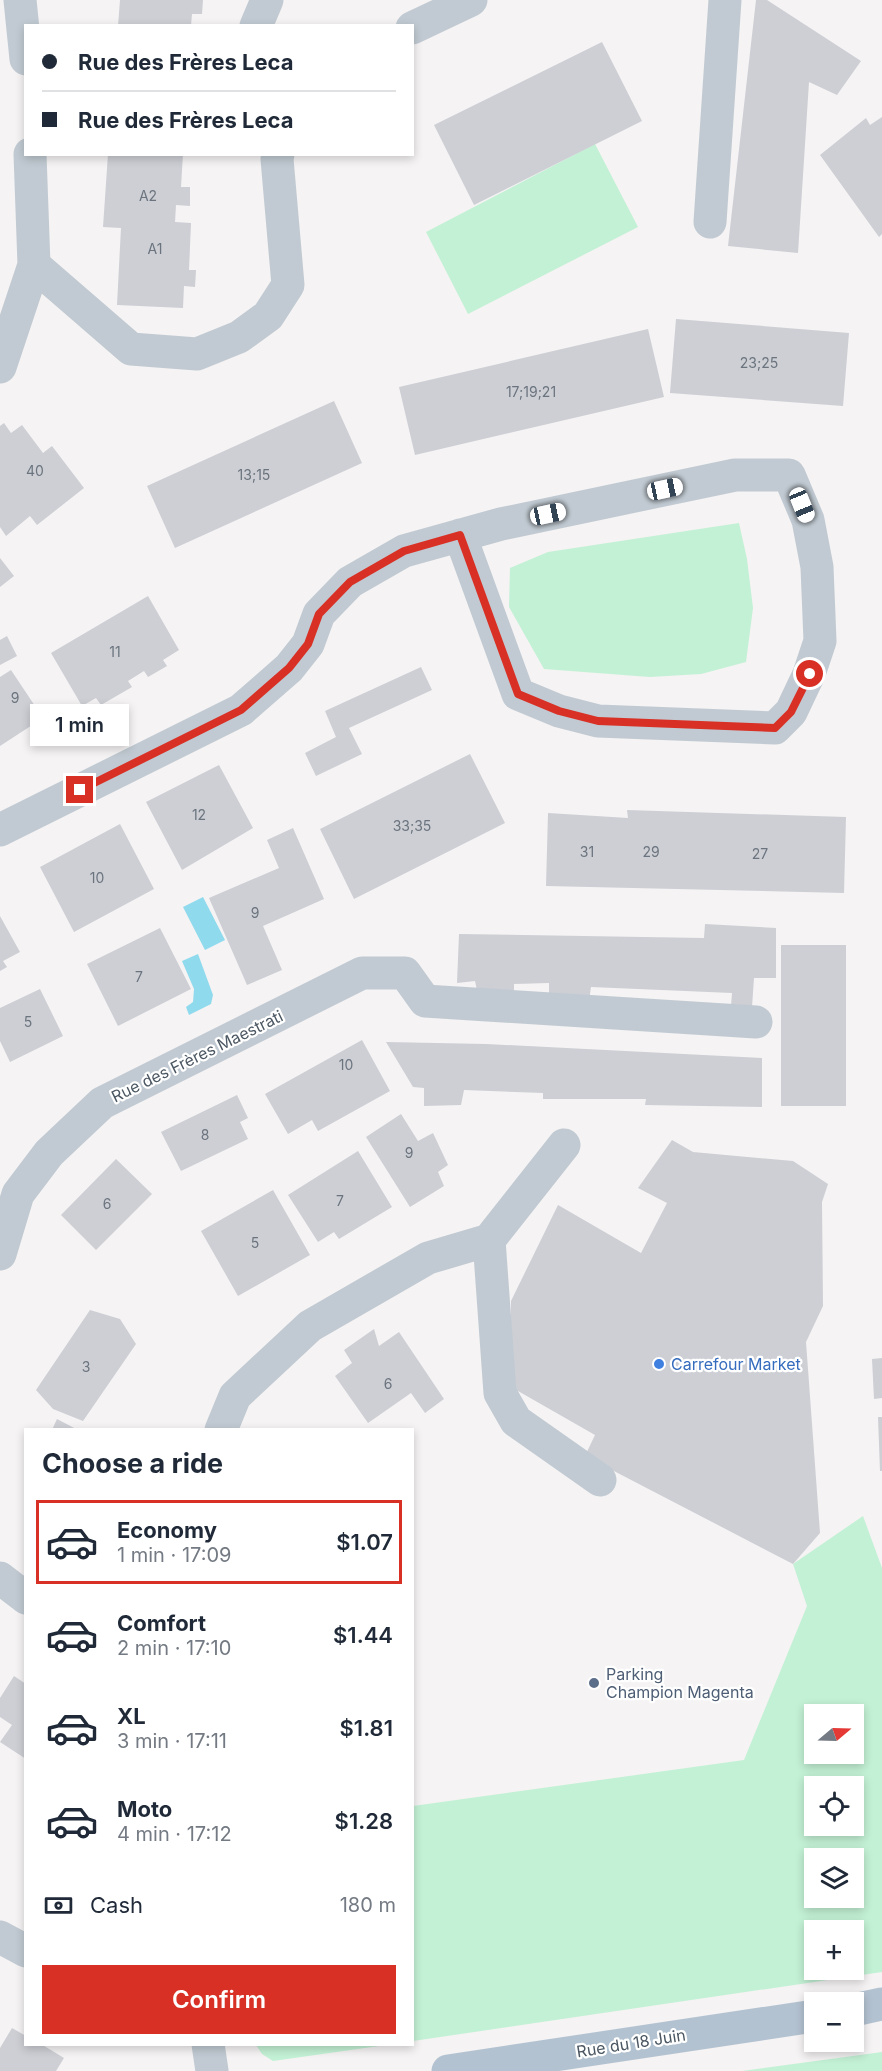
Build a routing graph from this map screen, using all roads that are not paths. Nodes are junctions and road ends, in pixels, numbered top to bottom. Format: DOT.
graph roads {
  1 [pos="20,0"];
  2 [pos="267,0"];
  3 [pos="471,0"];
  4 [pos="725,0"];
  5 [pos="257,24"];
  6 [pos="414,27"];
  7 [pos="24,39"];
  8 [pos="30,156"];
  9 [pos="277,156"];
  10 [pos="710,222"];
  11 [pos="34,265"];
  12 [pos="0,367"];
  13 [pos="460,535"];
  14 [pos="0,830"];
  15 [pos="756,1022"];
  16 [pos="564,1145"];
  17 [pos="489,1240"];
  18 [pos="0,1254"];
  19 [pos="222,1428"];
  20 [pos="600,1480"];
  21 [pos="0,1578"];
  22 [pos="24,1597"];
  23 [pos="0,1937"];
  24 [pos="24,1950"];
  25 [pos="882,2004"];
  26 [pos="864,2008"];
  27 [pos="804,2018"];
  28 [pos="208,2046"];
  29 [pos="212,2071"];
  30 [pos="448,2071"];
  1 -- 7 [label="street"];
  2 -- 5 [label="street"];
  3 -- 6 [label="street"];
  4 -- 10 [label="street"];
  8 -- 11 [label="street"];
  9 -- 11 [label="street"];
  11 -- 12 [label="street"];
  13 -- 13 [label="street"];
  13 -- 14 [label="street"];
  15 -- 18 [label="street, Rue des Frères Maestrati"];
  16 -- 17 [label="street"];
  17 -- 19 [label="street"];
  17 -- 20 [label="street"];
  21 -- 22 [label="street"];
  23 -- 24 [label="street"];
  25 -- 26 [label="main road"];
  27 -- 30 [label="main road, Rue du 18 Juin"];
  28 -- 29 [label="street"];
}
